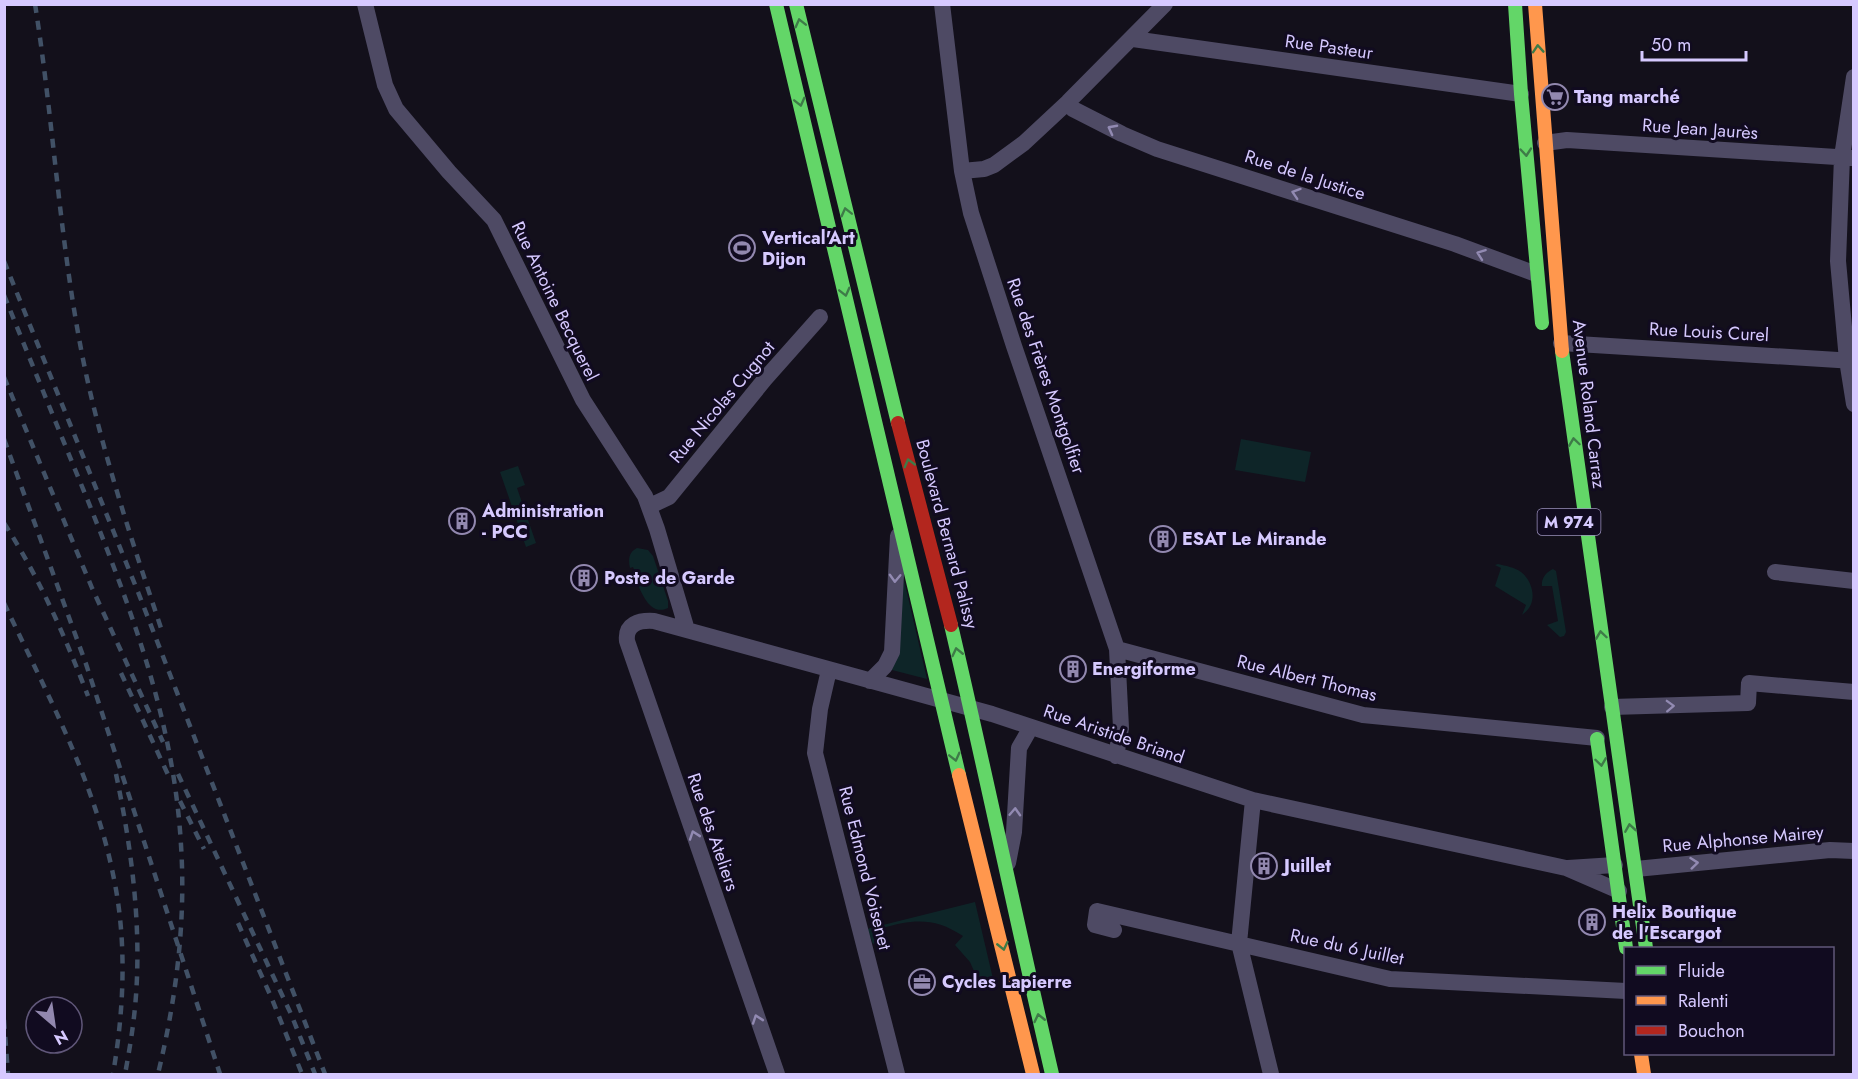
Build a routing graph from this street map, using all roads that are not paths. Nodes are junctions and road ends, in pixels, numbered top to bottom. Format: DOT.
graph roads {
  1 [pos="365,4"];
  2 [pos="776,4"];
  3 [pos="796,4"];
  4 [pos="942,4"];
  5 [pos="1165,4"];
  6 [pos="1515,4"];
  7 [pos="1535,4"];
  8 [pos="1133,39"];
  9 [pos="1854,77"];
  10 [pos="1521,94"];
  11 [pos="1068,102"];
  12 [pos="1545,143"];
  13 [pos="1848,158"];
  14 [pos="962,171"];
  15 [pos="1536,274"];
  16 [pos="820,317"];
  17 [pos="1543,333"];
  18 [pos="1561,343"];
  19 [pos="1850,360"];
  20 [pos="1854,404"];
  21 [pos="650,506"];
  22 [pos="900,520"];
  23 [pos="1775,572"];
  24 [pos="1854,581"];
  25 [pos="654,621"];
  26 [pos="687,630"];
  27 [pos="1117,649"];
  28 [pos="829,670"];
  29 [pos="870,681"];
  30 [pos="1854,692"];
  31 [pos="940,700"];
  32 [pos="1611,708"];
  33 [pos="970,709"];
  34 [pos="1031,727"];
  35 [pos="1597,733"];
  36 [pos="1116,756"];
  37 [pos="1252,800"];
  38 [pos="1854,851"];
  39 [pos="1615,865"];
  40 [pos="1566,868"];
  41 [pos="1636,869"];
  42 [pos="1007,870"];
  43 [pos="1619,891"];
  44 [pos="1640,905"];
  45 [pos="1114,930"];
  46 [pos="1239,943"];
  47 [pos="1626,947"];
  48 [pos="1646,947"];
  49 [pos="1624,991"];
  50 [pos="1641,1055"];
  51 [pos="777,1074"];
  52 [pos="897,1074"];
  53 [pos="1033,1074"];
  54 [pos="1052,1074"];
  55 [pos="1271,1074"];
  56 [pos="1644,1074"];
  1 -- 21 [label="street, Rue Antoine Becquerel"];
  2 -- 22 [label="main road, one-way"];
  33 -- 3 [label="main road, Boulevard Bernard Palissy, one-way"];
  4 -- 14 [label="street, Rue des Frères Montgolfier"];
  5 -- 8 [label="street"];
  6 -- 10 [label="main road, Avenue Roland Carraz"];
  12 -- 7 [label="main road, Avenue Roland Carraz / M 974, one-way"];
  8 -- 10 [label="street, Rue Pasteur"];
  8 -- 11 [label="street"];
  9 -- 13 [label="street"];
  10 -- 12 [label="main road"];
  10 -- 15 [label="main road, Avenue Roland Carraz, one-way"];
  11 -- 14 [label="street"];
  15 -- 11 [label="street, Rue de la Justice, one-way"];
  12 -- 13 [label="street, Rue Jean Jaurès"];
  12 -- 18 [label="main road, Avenue Roland Carraz / M 974"];
  13 -- 19 [label="street"];
  14 -- 27 [label="street, Rue des Frères Montgolfier"];
  15 -- 17 [label="main road, Avenue Roland Carraz"];
  16 -- 21 [label="street, Rue Nicolas Cugnot"];
  18 -- 19 [label="street, Rue Louis Curel"];
  32 -- 18 [label="main road, Avenue Roland Carraz / M 974, one-way"];
  19 -- 20 [label="street"];
  21 -- 26 [label="street, Rue Antoine Becquerel"];
  22 -- 29 [label="street, one-way"];
  22 -- 31 [label="main road"];
  23 -- 24 [label="street"];
  25 -- 26 [label="street, Rue Aristide Briand"];
  51 -- 25 [label="street, Rue des Ateliers, one-way"];
  26 -- 28 [label="street, Rue Aristide Briand"];
  27 -- 35 [label="street, Rue Albert Thomas"];
  27 -- 36 [label="street, Rue des Frères Montgolfier"];
  28 -- 29 [label="street, Rue Aristide Briand"];
  28 -- 52 [label="street, Rue Edmond Voisenet"];
  29 -- 31 [label="street, Rue Aristide Briand"];
  32 -- 30 [label="street, one-way"];
  31 -- 33 [label="street, Rue Aristide Briand"];
  31 -- 53 [label="main road, one-way"];
  41 -- 32 [label="main road, Avenue Roland Carraz / M 974, one-way"];
  33 -- 34 [label="street, Rue Aristide Briand"];
  33 -- 42 [label="main road, Boulevard Bernard Palissy"];
  34 -- 36 [label="street, Rue Aristide Briand"];
  42 -- 34 [label="street, one-way"];
  35 -- 39 [label="main road, one-way"];
  36 -- 37 [label="street, Rue Aristide Briand"];
  37 -- 40 [label="street, Rue Aristide Briand"];
  37 -- 46 [label="street"];
  41 -- 38 [label="street, Rue Alphonse Mairey, one-way"];
  39 -- 40 [label="street, Rue Aristide Briand"];
  39 -- 43 [label="main road"];
  39 -- 44 [label="main road"];
  40 -- 43 [label="street, Rue Aristide Briand"];
  41 -- 44 [label="main road, Avenue Roland Carraz / M 974"];
  54 -- 42 [label="main road, Boulevard Bernard Palissy, one-way"];
  43 -- 47 [label="main road"];
  44 -- 48 [label="main road, Avenue Roland Carraz / M 974"];
  45 -- 46 [label="street, Rue du 6 Juillet"];
  46 -- 49 [label="street, Rue du 6 Juillet"];
  46 -- 55 [label="street"];
  50 -- 56 [label="main road"];
}
